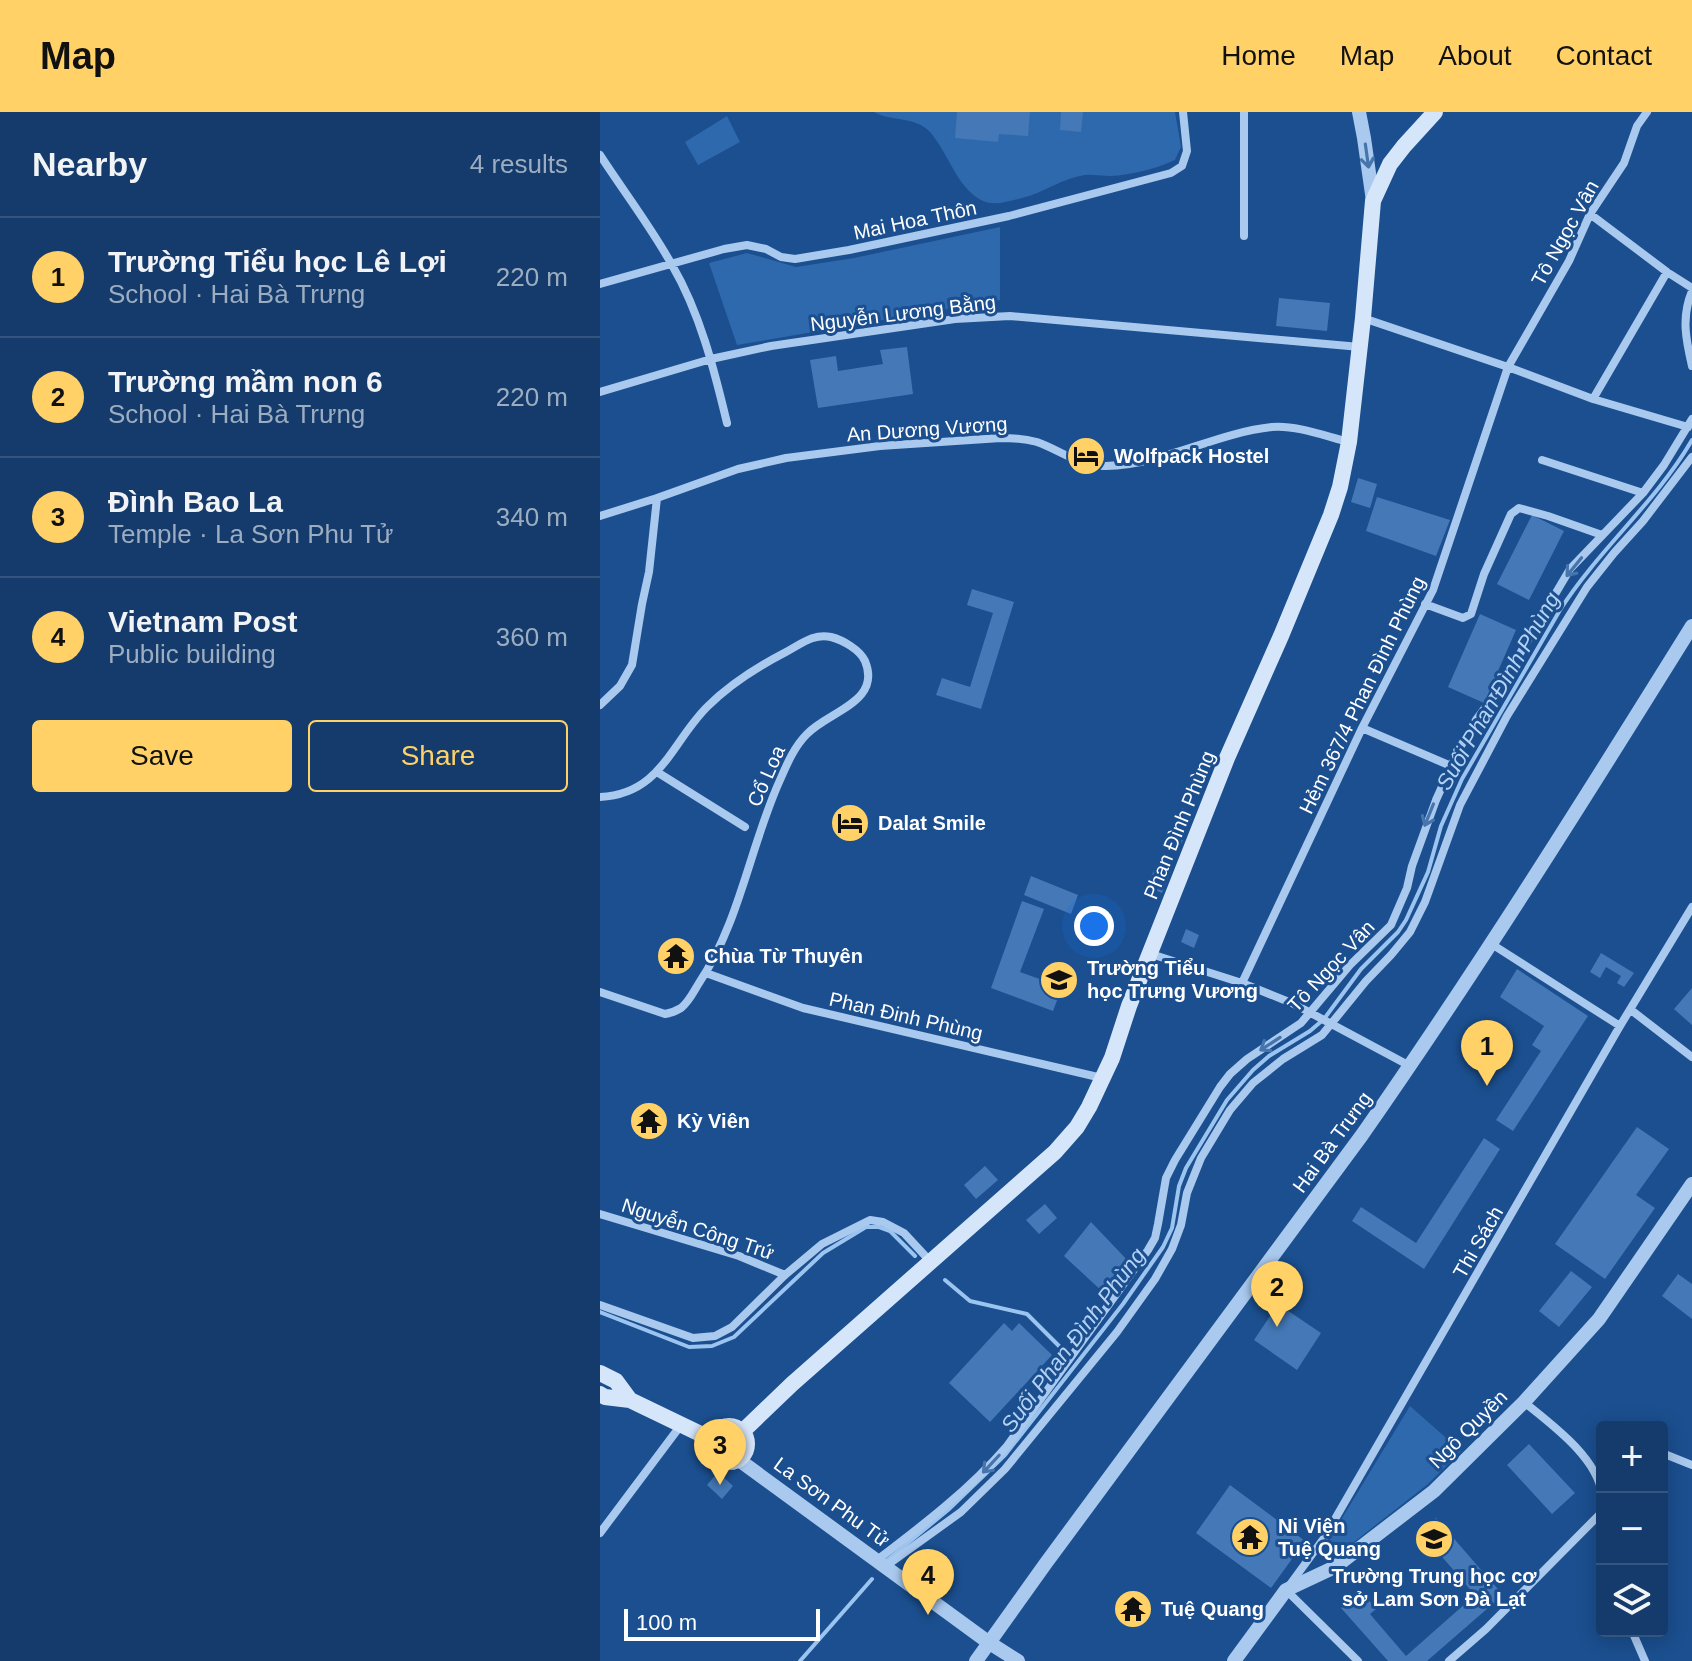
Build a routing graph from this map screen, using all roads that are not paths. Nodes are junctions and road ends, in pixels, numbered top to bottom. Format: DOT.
graph roads {
  1 [pos="1183,112"];
  2 [pos="1244,112"];
  3 [pos="1359,112"];
  4 [pos="1647,112"];
  5 [pos="1430,114"];
  6 [pos="600,155"];
  7 [pos="1373,201"];
  8 [pos="1590,214"];
  9 [pos="1244,236"];
  10 [pos="672,264"];
  11 [pos="1667,272"];
  12 [pos="600,284"];
  13 [pos="1692,290"];
  14 [pos="1363,318"];
  15 [pos="1360,347"];
  16 [pos="711,359"];
  17 [pos="1692,366"];
  18 [pos="1508,367"];
  19 [pos="600,392"];
  20 [pos="1593,399"];
  21 [pos="727,423"];
  22 [pos="1690,423"];
  23 [pos="1349,442"];
  24 [pos="1692,457"];
  25 [pos="1542,460"];
  26 [pos="1643,493"];
  27 [pos="657,498"];
  28 [pos="600,516"];
  29 [pos="1602,535"];
  30 [pos="1425,604"];
  31 [pos="1692,626"];
  32 [pos="600,705"];
  33 [pos="1362,728"];
  34 [pos="1451,766"];
  35 [pos="657,772"];
  36 [pos="600,797"];
  37 [pos="745,827"];
  38 [pos="1692,907"];
  39 [pos="1490,943"];
  40 [pos="1151,954"];
  41 [pos="706,973"];
  42 [pos="1242,983"];
  43 [pos="600,992"];
  44 [pos="1631,1010"];
  45 [pos="1312,1013"];
  46 [pos="1333,1023"];
  47 [pos="1620,1026"];
  48 [pos="1692,1057"];
  49 [pos="1410,1066"];
  50 [pos="1103,1078"];
  51 [pos="1692,1184"];
  52 [pos="600,1214"];
  53 [pos="930,1261"];
  54 [pos="785,1275"];
  55 [pos="600,1305"];
  56 [pos="600,1373"];
  57 [pos="600,1394"];
  58 [pos="630,1400"];
  59 [pos="1524,1402"];
  60 [pos="681,1424"];
  61 [pos="743,1431"];
  62 [pos="711,1439"];
  63 [pos="1668,1455"];
  64 [pos="739,1460"];
  65 [pos="1692,1465"];
  66 [pos="1596,1476"];
  67 [pos="1596,1518"];
  68 [pos="600,1533"];
  69 [pos="882,1563"];
  70 [pos="1286,1590"];
  71 [pos="1635,1637"];
  72 [pos="988,1642"];
  73 [pos="976,1661"];
  74 [pos="1018,1661"];
  75 [pos="1234,1661"];
  76 [pos="1358,1661"];
  77 [pos="1449,1661"];
  78 [pos="1645,1661"];
  1 -- 10 [label="street, Mai Hoa Thôn"];
  2 -- 9 [label="street"];
  3 -- 7 [label="street, one-way"];
  4 -- 8 [label="street, Tô Ngọc Vân"];
  5 -- 7 [label="main road, Phan Đình Phùng"];
  6 -- 10 [label="street"];
  7 -- 14 [label="main road, Phan Đình Phùng"];
  8 -- 11 [label="street"];
  8 -- 18 [label="street, Tô Ngọc Vân"];
  10 -- 12 [label="street, Mai Hoa Thôn"];
  10 -- 16 [label="street"];
  11 -- 13 [label="street"];
  11 -- 20 [label="street"];
  13 -- 17 [label="street"];
  14 -- 15 [label="main road, Phan Đình Phùng"];
  14 -- 18 [label="street"];
  15 -- 16 [label="street, Nguyễn Lương Bằng"];
  15 -- 23 [label="main road, Phan Đình Phùng"];
  16 -- 19 [label="street, Nguyễn Lương Bằng"];
  16 -- 21 [label="street"];
  18 -- 20 [label="street"];
  18 -- 30 [label="street, Hẻm 367/4 Phan Đình Phùng"];
  20 -- 22 [label="street"];
  22 -- 26 [label="street, Tô Ngọc Vân"];
  23 -- 27 [label="street, An Dương Vương"];
  23 -- 40 [label="main road, Phan Đình Phùng"];
  24 -- 46 [label="street, Tô Ngọc Vân"];
  25 -- 26 [label="street"];
  26 -- 29 [label="street, Tô Ngọc Vân"];
  27 -- 28 [label="street, An Dương Vương"];
  27 -- 32 [label="street"];
  29 -- 30 [label="street"];
  29 -- 34 [label="street, Tô Ngọc Vân, one-way"];
  30 -- 33 [label="street, Hẻm 367/4 Phan Đình Phùng"];
  31 -- 39 [label="street, Hai Bà Trưng"];
  33 -- 34 [label="street"];
  33 -- 42 [label="street, Hẻm 367/4 Phan Đình Phùng"];
  34 -- 45 [label="street, Tô Ngọc Vân, one-way"];
  35 -- 36 [label="street, Cổ Loa"];
  35 -- 37 [label="street, Cổ Loa"];
  35 -- 41 [label="street, Cổ Loa"];
  38 -- 44 [label="street, Thi Sách"];
  39 -- 47 [label="street"];
  39 -- 49 [label="street, Hai Bà Trưng"];
  40 -- 42 [label="street"];
  40 -- 50 [label="main road, Phan Đình Phùng"];
  41 -- 43 [label="street, Cổ Loa"];
  41 -- 50 [label="street, Phan Đinh Phùng"];
  42 -- 45 [label="street"];
  44 -- 47 [label="street, Thi Sách"];
  44 -- 48 [label="street"];
  45 -- 46 [label="street"];
  45 -- 69 [label="street, Tô Ngọc Vân, one-way"];
  46 -- 49 [label="street"];
  46 -- 69 [label="street, Tô Ngọc Vân"];
  47 -- 70 [label="street, Thi Sách"];
  49 -- 72 [label="street, Hai Bà Trưng"];
  50 -- 53 [label="main road, Phan Đình Phùng"];
  51 -- 59 [label="street, Ngô Quyền"];
  52 -- 54 [label="street, Nguyễn Công Trứ"];
  53 -- 54 [label="street, Nguyễn Công Trứ"];
  53 -- 61 [label="main road, Phan Đình Phùng"];
  54 -- 55 [label="street, Nguyễn Công Trứ"];
  56 -- 58 [label="main road"];
  57 -- 58 [label="main road"];
  58 -- 60 [label="main road"];
  59 -- 66 [label="street"];
  59 -- 70 [label="street, Ngô Quyền"];
  60 -- 62 [label="main road"];
  60 -- 68 [label="street"];
  61 -- 62 [label="main road"];
  61 -- 64 [label="main road"];
  62 -- 64 [label="main road"];
  63 -- 65 [label="street"];
  64 -- 69 [label="street, La Sơn Phu Tử"];
  67 -- 77 [label="street"];
  69 -- 72 [label="street, La Sơn Phu Tử"];
  70 -- 75 [label="street, Ngô Quyền"];
  70 -- 76 [label="street"];
  71 -- 78 [label="street"];
  72 -- 73 [label="street, Hai Bà Trưng"];
  72 -- 74 [label="street, La Sơn Phu Tử"];
}
